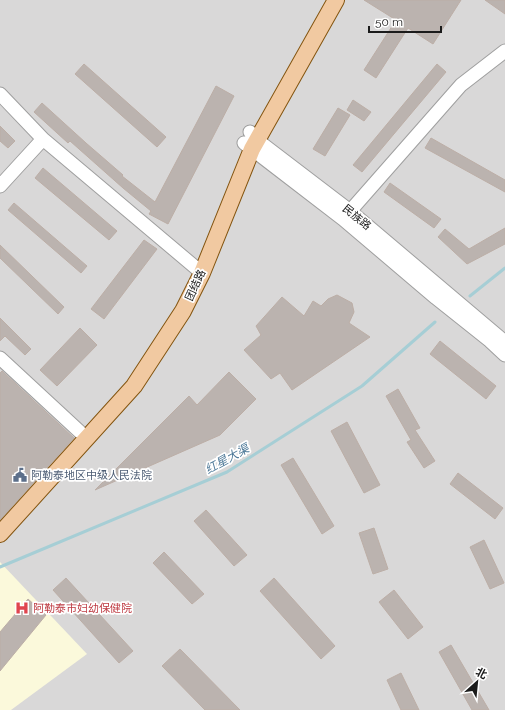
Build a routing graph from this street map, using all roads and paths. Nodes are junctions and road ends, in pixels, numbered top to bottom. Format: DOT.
graph roads {
  1 [pos="325,0"];
  2 [pos="336,0"];
  3 [pos="505,51"];
  4 [pos="0,94"];
  5 [pos="43,139"];
  6 [pos="251,141"];
  7 [pos="0,186"];
  8 [pos="346,215"];
  9 [pos="198,269"];
  10 [pos="462,312"];
  11 [pos="505,342"];
  12 [pos="505,355"];
  13 [pos="0,358"];
  14 [pos="80,432"];
  15 [pos="0,520"];
  16 [pos="0,534"];
  1 -- 6 [label="main road, 团结路"];
  2 -- 6 [label="main road, 团结路"];
  3 -- 8 [label="street"];
  4 -- 5 [label="street"];
  5 -- 7 [label="street"];
  5 -- 9 [label="street"];
  6 -- 8 [label="street, 民族路"];
  6 -- 9 [label="main road, 团结路"];
  8 -- 10 [label="street, 民族路"];
  9 -- 14 [label="main road, 团结路"];
  9 -- 16 [label="main road, 团结路"];
  10 -- 11 [label="street, 民族路"];
  10 -- 12 [label="street, 民族路"];
  13 -- 14 [label="street"];
  14 -- 15 [label="main road, 团结路"];
}
